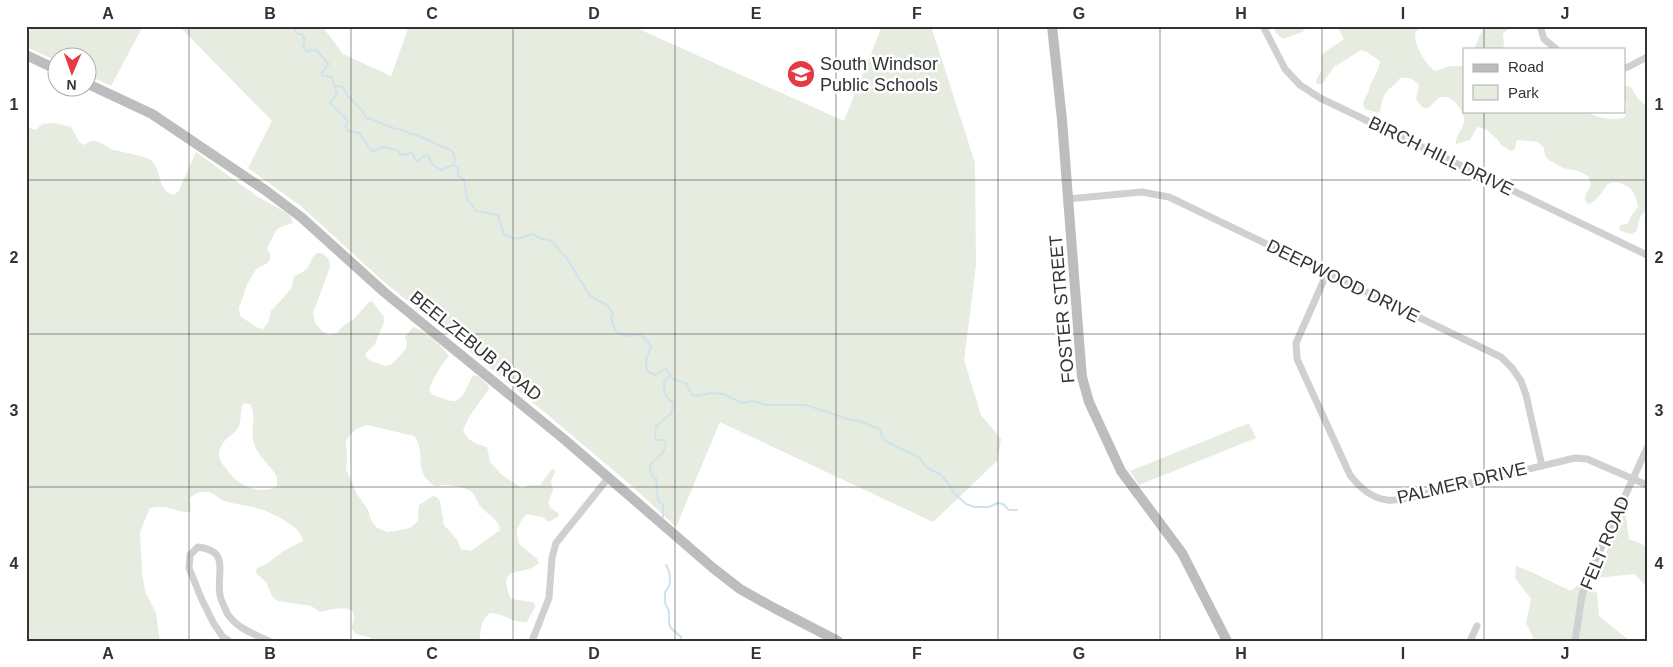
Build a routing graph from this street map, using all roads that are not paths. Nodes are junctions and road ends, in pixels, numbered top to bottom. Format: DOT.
graph roads {
  1 [pos="1052,26"];
  2 [pos="1263,26"];
  3 [pos="1540,26"];
  4 [pos="1555,48"];
  5 [pos="26,55"];
  6 [pos="1647,58"];
  7 [pos="48,65"];
  8 [pos="1626,68"];
  9 [pos="98,89"];
  10 [pos="1068,199"];
  11 [pos="1647,255"];
  12 [pos="1327,273"];
  13 [pos="1647,448"];
  14 [pos="1542,466"];
  15 [pos="609,477"];
  16 [pos="1633,479"];
  17 [pos="1647,485"];
  18 [pos="1477,626"];
  19 [pos="229,641"];
  20 [pos="269,641"];
  21 [pos="532,641"];
  22 [pos="838,641"];
  23 [pos="1227,641"];
  24 [pos="1470,641"];
  25 [pos="1575,641"];
  1 -- 10 [label="street, FOSTER STREET"];
  2 -- 11 [label="street, BIRCH HILL DRIVE"];
  3 -- 4 [label="street"];
  5 -- 7 [label="street"];
  6 -- 8 [label="street"];
  9 -- 15 [label="street, BEELZEBUB ROAD"];
  10 -- 12 [label="street, DEEPWOOD DRIVE"];
  10 -- 23 [label="street, FOSTER STREET"];
  12 -- 14 [label="street, DEEPWOOD DRIVE"];
  12 -- 14 [label="street, PALMER DRIVE"];
  13 -- 16 [label="street, FELT ROAD"];
  14 -- 16 [label="street, PALMER DRIVE"];
  15 -- 21 [label="street"];
  15 -- 22 [label="street, BEELZEBUB ROAD"];
  16 -- 17 [label="street, PALMER DRIVE"];
  16 -- 25 [label="street, FELT ROAD"];
  18 -- 24 [label="street"];
  19 -- 20 [label="street"];
}
